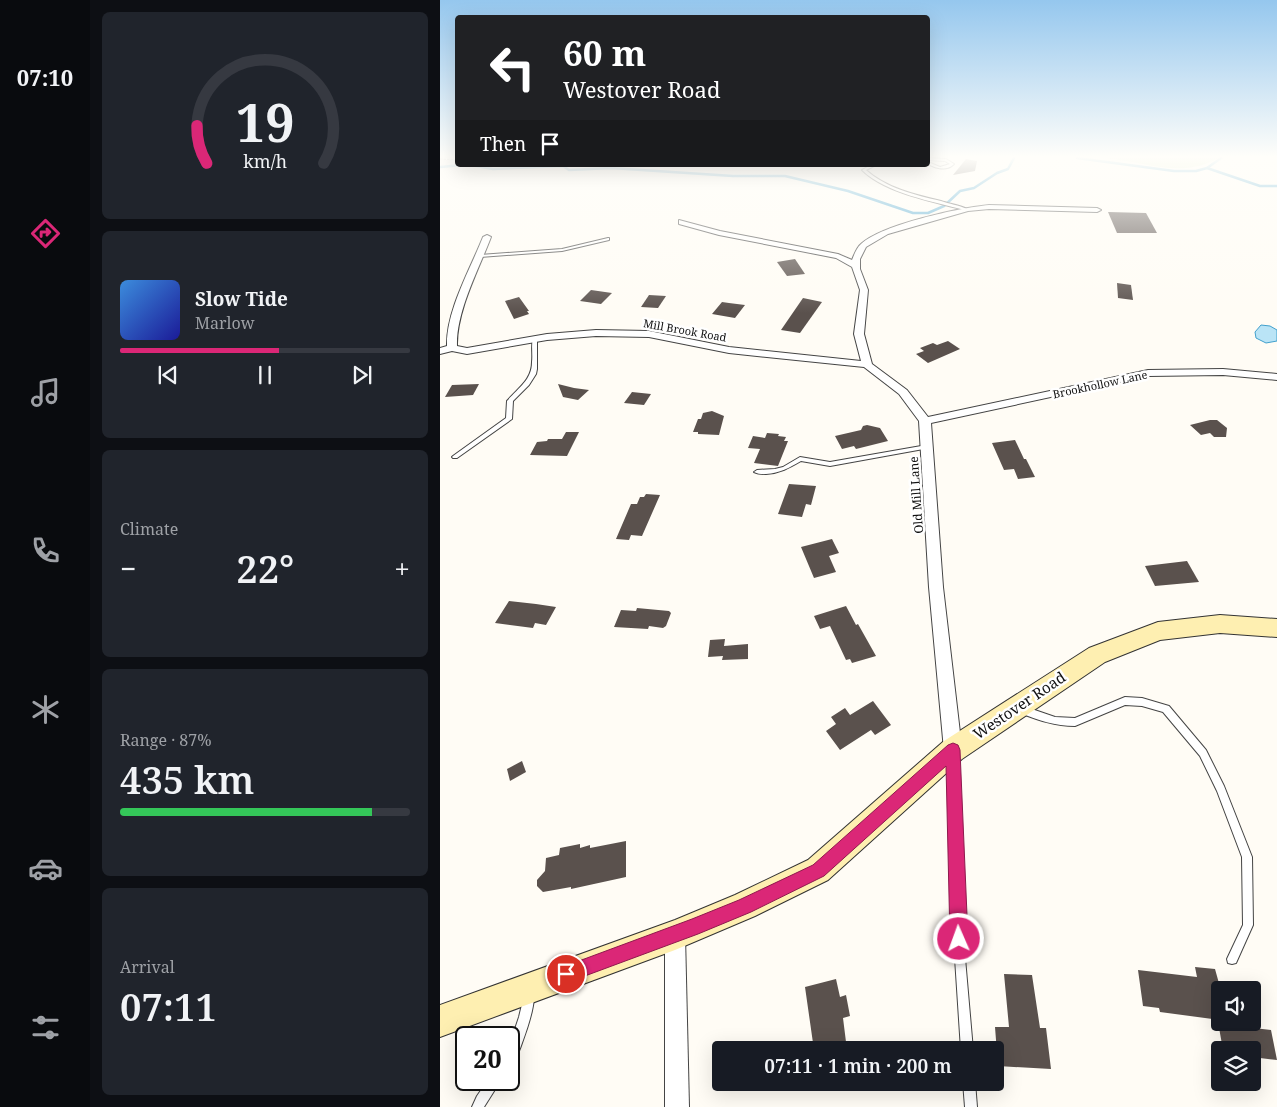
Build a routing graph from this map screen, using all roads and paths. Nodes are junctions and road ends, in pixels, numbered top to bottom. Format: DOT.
graph roads {
  1 [pos="962,210"];
  2 [pos="1085,210"];
  3 [pos="1097,210"];
  4 [pos="682,222"];
  5 [pos="487,237"];
  6 [pos="608,239"];
  7 [pos="860,250"];
  8 [pos="480,256"];
  9 [pos="836,256"];
  10 [pos="856,266"];
  11 [pos="535,339"];
  12 [pos="452,348"];
  13 [pos="440,352"];
  14 [pos="867,366"];
  15 [pos="1277,377"];
  16 [pos="925,421"];
  17 [pos="927,447"];
  18 [pos="455,457"];
  19 [pos="757,472"];
  20 [pos="1277,628"];
  21 [pos="1016,707"];
  22 [pos="953,750"];
  23 [pos="675,935"];
  24 [pos="1232,959"];
  25 [pos="530,988"];
  26 [pos="440,1021"];
  27 [pos="520,1031"];
  28 [pos="966,1041"];
  29 [pos="487,1091"];
  30 [pos="970,1091"];
  31 [pos="478,1107"];
  32 [pos="678,1107"];
  33 [pos="971,1107"];
  1 -- 7 [label="street"];
  2 -- 3 [label="street"];
  4 -- 9 [label="street"];
  5 -- 8 [label="street"];
  6 -- 8 [label="lane"];
  7 -- 9 [label="street"];
  7 -- 10 [label="street"];
  8 -- 12 [label="street"];
  9 -- 10 [label="street"];
  10 -- 14 [label="street"];
  11 -- 12 [label="street, Mill Brook Road"];
  11 -- 14 [label="street, Mill Brook Road"];
  11 -- 18 [label="lane"];
  12 -- 13 [label="street, Mill Brook Road"];
  14 -- 16 [label="street"];
  15 -- 16 [label="street, Brookhollow Lane"];
  16 -- 17 [label="street, Old Mill Lane"];
  17 -- 19 [label="lane"];
  17 -- 22 [label="street, Old Mill Lane"];
  20 -- 21 [label="street, Westover Road"];
  21 -- 22 [label="street, Westover Road"];
  21 -- 24 [label="lane"];
  22 -- 23 [label="street, Westover Road"];
  22 -- 28 [label="lane"];
  23 -- 25 [label="street, Westover Road"];
  23 -- 32 [label="street"];
  25 -- 26 [label="street, Westover Road"];
  25 -- 27 [label="lane"];
  29 -- 31 [label="lane"];
  30 -- 33 [label="lane"];
}
